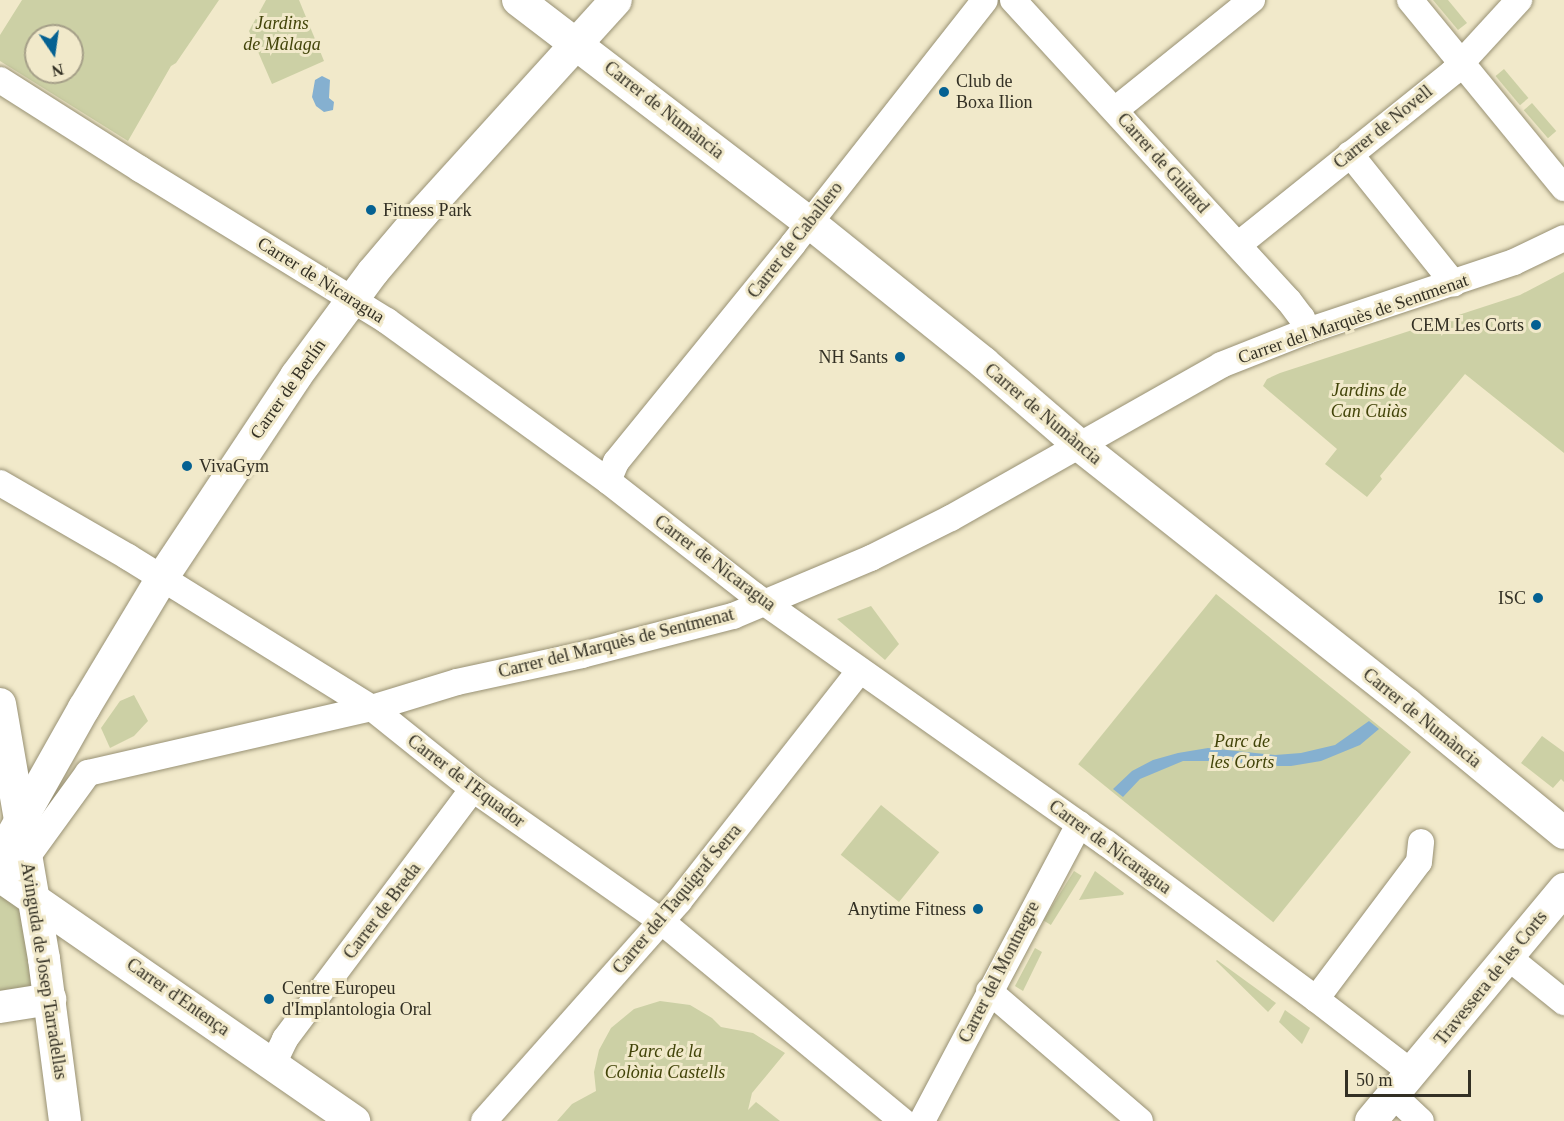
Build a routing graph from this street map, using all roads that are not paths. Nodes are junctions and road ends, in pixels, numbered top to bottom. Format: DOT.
graph roads {
  1 [pos="518,0"];
  2 [pos="616,0"];
  3 [pos="985,0"];
  4 [pos="1013,0"];
  5 [pos="1252,0"];
  6 [pos="1410,0"];
  7 [pos="1519,0"];
  8 [pos="576,42"];
  9 [pos="1462,62"];
  10 [pos="0,80"];
  11 [pos="1115,110"];
  12 [pos="1350,154"];
  13 [pos="1564,188"];
  14 [pos="810,223"];
  15 [pos="1564,237"];
  16 [pos="1238,245"];
  17 [pos="1454,284"];
  18 [pos="354,298"];
  19 [pos="1306,331"];
  20 [pos="1079,445"];
  21 [pos="608,481"];
  22 [pos="0,483"];
  23 [pos="162,578"];
  24 [pos="766,602"];
  25 [pos="860,670"];
  26 [pos="0,704"];
  27 [pos="372,708"];
  28 [pos="64,744"];
  29 [pos="88,773"];
  30 [pos="473,789"];
  31 [pos="7,790"];
  32 [pos="21,822"];
  33 [pos="1079,824"];
  34 [pos="1564,832"];
  35 [pos="1422,842"];
  36 [pos="9,860"];
  37 [pos="0,876"];
  38 [pos="1564,889"];
  39 [pos="35,900"];
  40 [pos="660,921"];
  41 [pos="77,927"];
  42 [pos="1508,957"];
  43 [pos="44,959"];
  44 [pos="989,991"];
  45 [pos="50,999"];
  46 [pos="1316,999"];
  47 [pos="1564,1002"];
  48 [pos="0,1007"];
  49 [pos="273,1064"];
  50 [pos="1403,1084"];
  51 [pos="65,1121"];
  52 [pos="354,1121"];
  53 [pos="484,1121"];
  54 [pos="903,1121"];
  55 [pos="922,1121"];
  56 [pos="1140,1121"];
  57 [pos="1371,1121"];
  58 [pos="1422,1121"];
  1 -- 8 [label="main road, Carrer de Numància"];
  2 -- 8 [label="main road, Carrer de Berlín"];
  3 -- 14 [label="street, Carrer de Caballero"];
  4 -- 11 [label="street, Carrer de Guitard"];
  5 -- 11 [label="street"];
  6 -- 9 [label="street"];
  7 -- 9 [label="street, Carrer de Novell"];
  8 -- 14 [label="main road, Carrer de Numància"];
  8 -- 18 [label="main road, Carrer de Berlín"];
  9 -- 12 [label="street, Carrer de Novell"];
  9 -- 13 [label="street"];
  10 -- 18 [label="street, Carrer de Nicaragua"];
  11 -- 16 [label="street, Carrer de Guitard"];
  12 -- 16 [label="street, Carrer de Novell"];
  12 -- 17 [label="street"];
  14 -- 20 [label="main road, Carrer de Numància"];
  14 -- 21 [label="street, Carrer de Caballero"];
  15 -- 17 [label="street, Carrer del Marquès de Sentmenat"];
  16 -- 19 [label="street, Carrer de Guitard"];
  17 -- 19 [label="street, Carrer del Marquès de Sentmenat"];
  18 -- 21 [label="street, Carrer de Nicaragua"];
  18 -- 23 [label="main road, Carrer de Berlín"];
  19 -- 20 [label="street, Carrer del Marquès de Sentmenat"];
  20 -- 24 [label="street, Carrer del Marquès de Sentmenat"];
  20 -- 34 [label="main road, Carrer de Numància"];
  21 -- 24 [label="street, Carrer de Nicaragua"];
  22 -- 23 [label="street, Carrer de l'Equador"];
  23 -- 27 [label="street, Carrer de l'Equador"];
  23 -- 28 [label="main road, Carrer de Berlín"];
  24 -- 25 [label="street, Carrer de Nicaragua"];
  24 -- 27 [label="street, Carrer del Marquès de Sentmenat"];
  25 -- 33 [label="street, Carrer de Nicaragua"];
  25 -- 40 [label="street, Carrer del Taquígraf Serra"];
  26 -- 31 [label="main road"];
  27 -- 29 [label="street, Carrer del Marquès de Sentmenat"];
  27 -- 30 [label="street, Carrer de l'Equador"];
  28 -- 29 [label="street"];
  28 -- 32 [label="main road, Carrer de Berlín"];
  29 -- 36 [label="street"];
  30 -- 40 [label="street, Carrer de l'Equador"];
  30 -- 49 [label="street, Carrer de Breda"];
  31 -- 32 [label="main road"];
  32 -- 36 [label="main road, Avinguda de Josep Tarradellas"];
  33 -- 44 [label="street, Carrer del Montnegre"];
  33 -- 46 [label="street, Carrer de Nicaragua"];
  35 -- 46 [label="street"];
  36 -- 39 [label="main road, Avinguda de Josep Tarradellas"];
  37 -- 39 [label="main road, Carrer d'Entença"];
  38 -- 42 [label="main road, Travessera de les Corts"];
  39 -- 41 [label="main road, Carrer d'Entença"];
  39 -- 43 [label="main road, Avinguda de Josep Tarradellas"];
  40 -- 53 [label="street, Carrer del Taquígraf Serra"];
  40 -- 54 [label="street, Carrer de l'Equador"];
  41 -- 43 [label="main road"];
  41 -- 49 [label="main road, Carrer d'Entença"];
  42 -- 47 [label="street"];
  42 -- 50 [label="main road, Travessera de les Corts"];
  43 -- 45 [label="main road, Avinguda de Josep Tarradellas"];
  44 -- 55 [label="street, Carrer del Montnegre"];
  44 -- 56 [label="street"];
  45 -- 48 [label="main road"];
  45 -- 51 [label="main road, Avinguda de Josep Tarradellas"];
  46 -- 50 [label="street, Carrer de Nicaragua"];
  49 -- 52 [label="main road, Carrer d'Entença"];
  50 -- 57 [label="main road, Travessera de les Corts"];
  50 -- 58 [label="street, Carrer de Nicaragua"];
}
